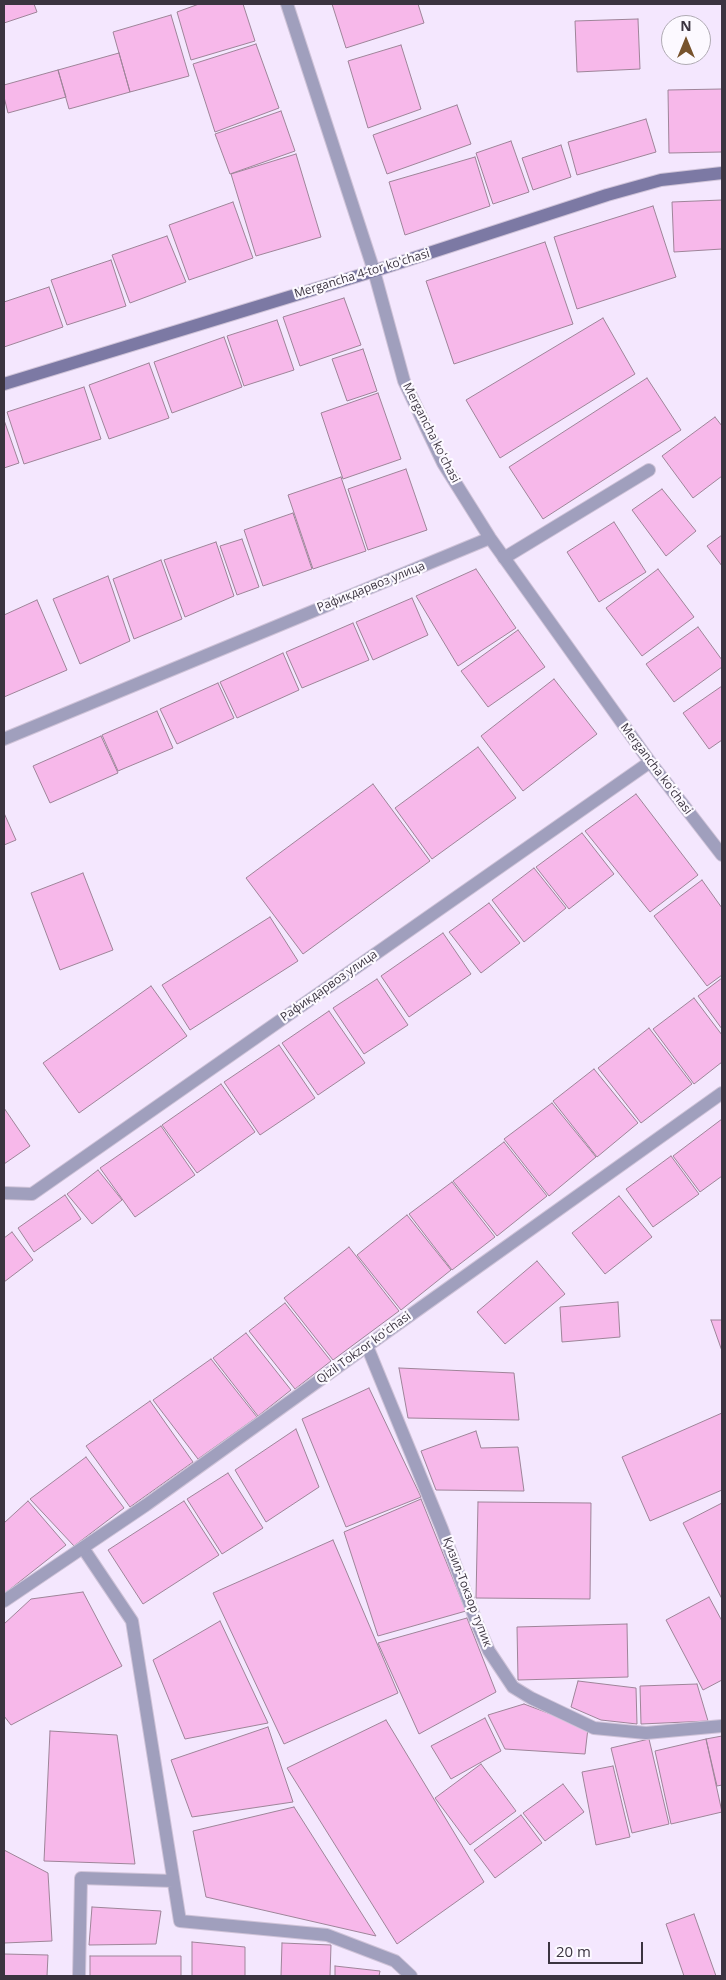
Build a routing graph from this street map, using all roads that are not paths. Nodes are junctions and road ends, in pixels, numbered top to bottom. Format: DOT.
graph roads {
  1 [pos="287,4"];
  2 [pos="722,173"];
  3 [pos="374,271"];
  4 [pos="4,384"];
  5 [pos="648,470"];
  6 [pos="490,538"];
  7 [pos="504,558"];
  8 [pos="4,739"];
  9 [pos="650,762"];
  10 [pos="722,855"];
  11 [pos="722,1093"];
  12 [pos="4,1193"];
  13 [pos="366,1346"];
  14 [pos="83,1548"];
  15 [pos="4,1601"];
  16 [pos="722,1726"];
  17 [pos="173,1881"];
  18 [pos="79,1976"];
  19 [pos="411,1976"];
  1 -- 3 [label="street, Mergancha koʻchasi"];
  2 -- 3 [label="main road, Mergancha 4-tor ko'chasi"];
  3 -- 4 [label="main road, Mergancha 4-tor ko'chasi"];
  3 -- 6 [label="street, Mergancha koʻchasi"];
  5 -- 7 [label="street"];
  6 -- 7 [label="street, Mergancha koʻchasi"];
  6 -- 8 [label="street, Рафикдарвоз улица"];
  7 -- 9 [label="street, Mergancha koʻchasi"];
  9 -- 10 [label="street, Mergancha koʻchasi"];
  9 -- 12 [label="street, Рафикдарвоз улица"];
  11 -- 13 [label="street, Qizil Tokzor koʻchasi"];
  13 -- 14 [label="street, Qizil Tokzor koʻchasi"];
  13 -- 16 [label="street, Қизил-Токзор тупик"];
  14 -- 15 [label="street, Qizil Tokzor koʻchasi"];
  14 -- 17 [label="street"];
  17 -- 18 [label="street"];
  17 -- 19 [label="street"];
}
